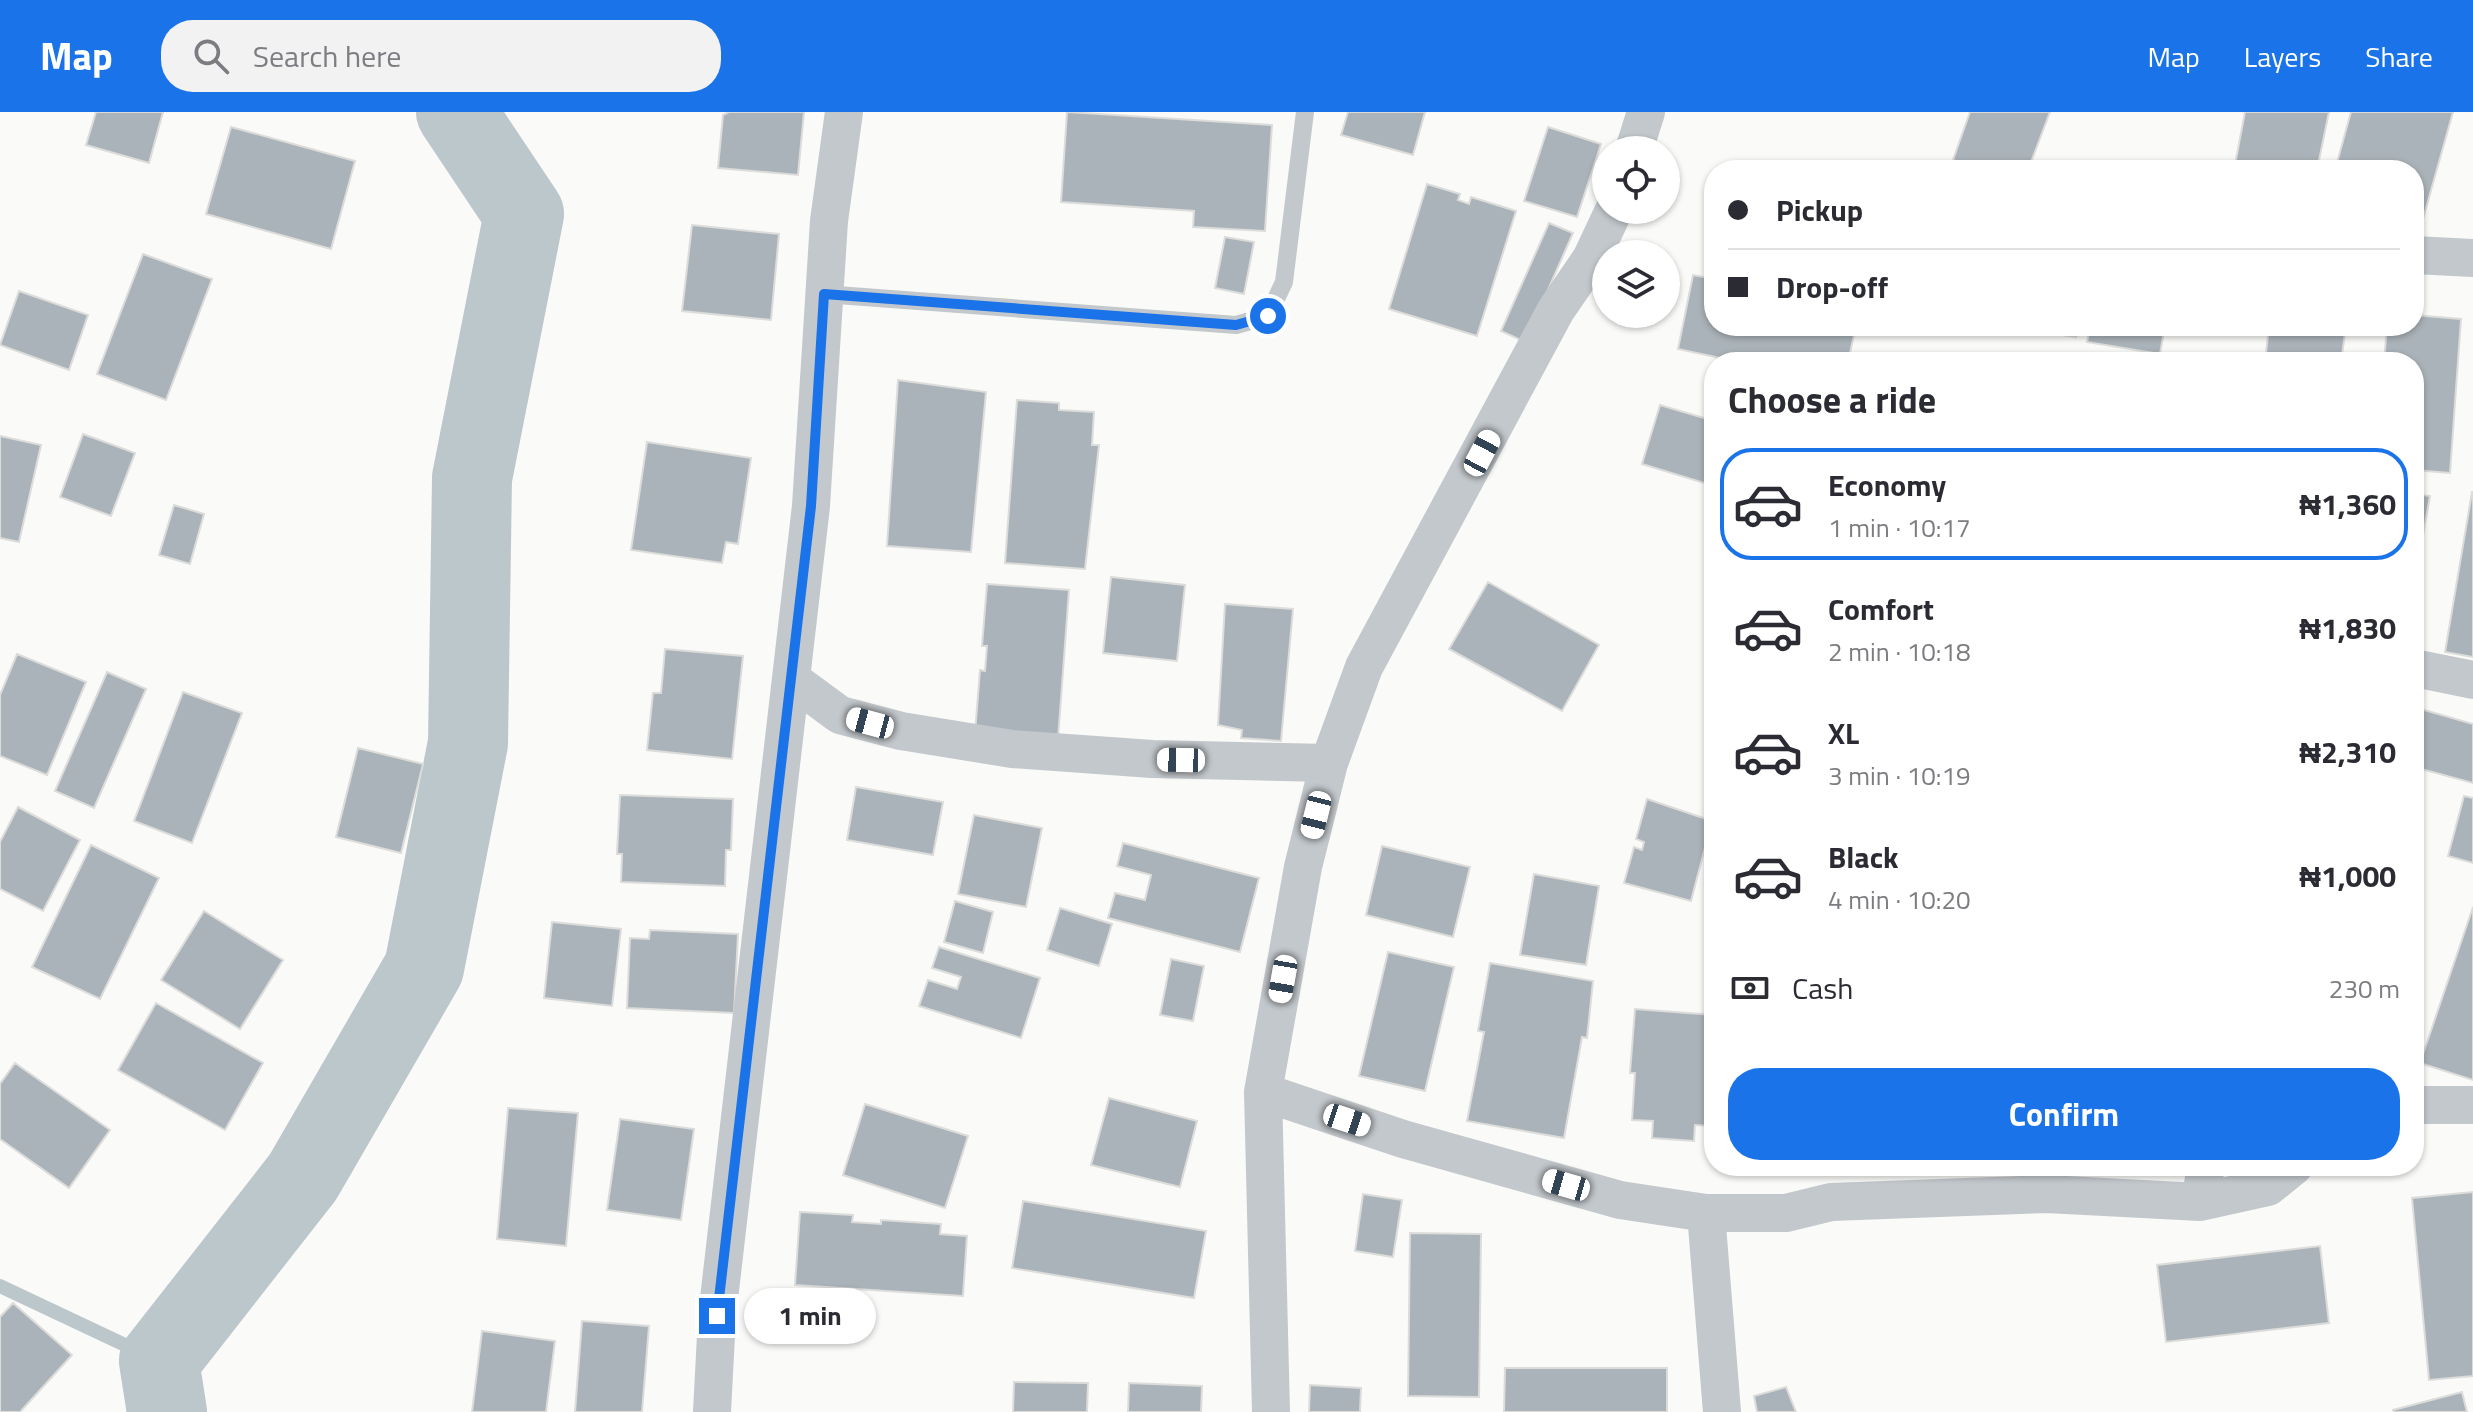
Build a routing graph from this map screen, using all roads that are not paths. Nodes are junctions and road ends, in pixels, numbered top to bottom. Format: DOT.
graph roads {
  1 [pos="844,112"];
  2 [pos="1305,112"];
  3 [pos="1646,112"];
  4 [pos="1638,136"];
  5 [pos="1607,224"];
  6 [pos="2424,256"];
  7 [pos="2473,258"];
  8 [pos="824,294"];
  9 [pos="2424,670"];
  10 [pos="791,679"];
  11 [pos="2473,680"];
  12 [pos="1329,763"];
  13 [pos="1263,1092"];
  14 [pos="2424,1105"];
  15 [pos="2473,1105"];
  16 [pos="2282,1176"];
  17 [pos="2203,1184"];
  18 [pos="1706,1213"];
  19 [pos="712,1412"];
  20 [pos="1271,1412"];
  21 [pos="1722,1412"];
  1 -- 8 [label="street"];
  2 -- 8 [label="lane"];
  3 -- 4 [label="street"];
  5 -- 12 [label="street"];
  6 -- 7 [label="street"];
  8 -- 10 [label="street"];
  9 -- 11 [label="street"];
  10 -- 12 [label="street"];
  10 -- 19 [label="street"];
  12 -- 13 [label="street"];
  13 -- 18 [label="street"];
  13 -- 20 [label="street"];
  14 -- 15 [label="street"];
  16 -- 17 [label="street"];
  17 -- 18 [label="street"];
  18 -- 21 [label="street"];
}
